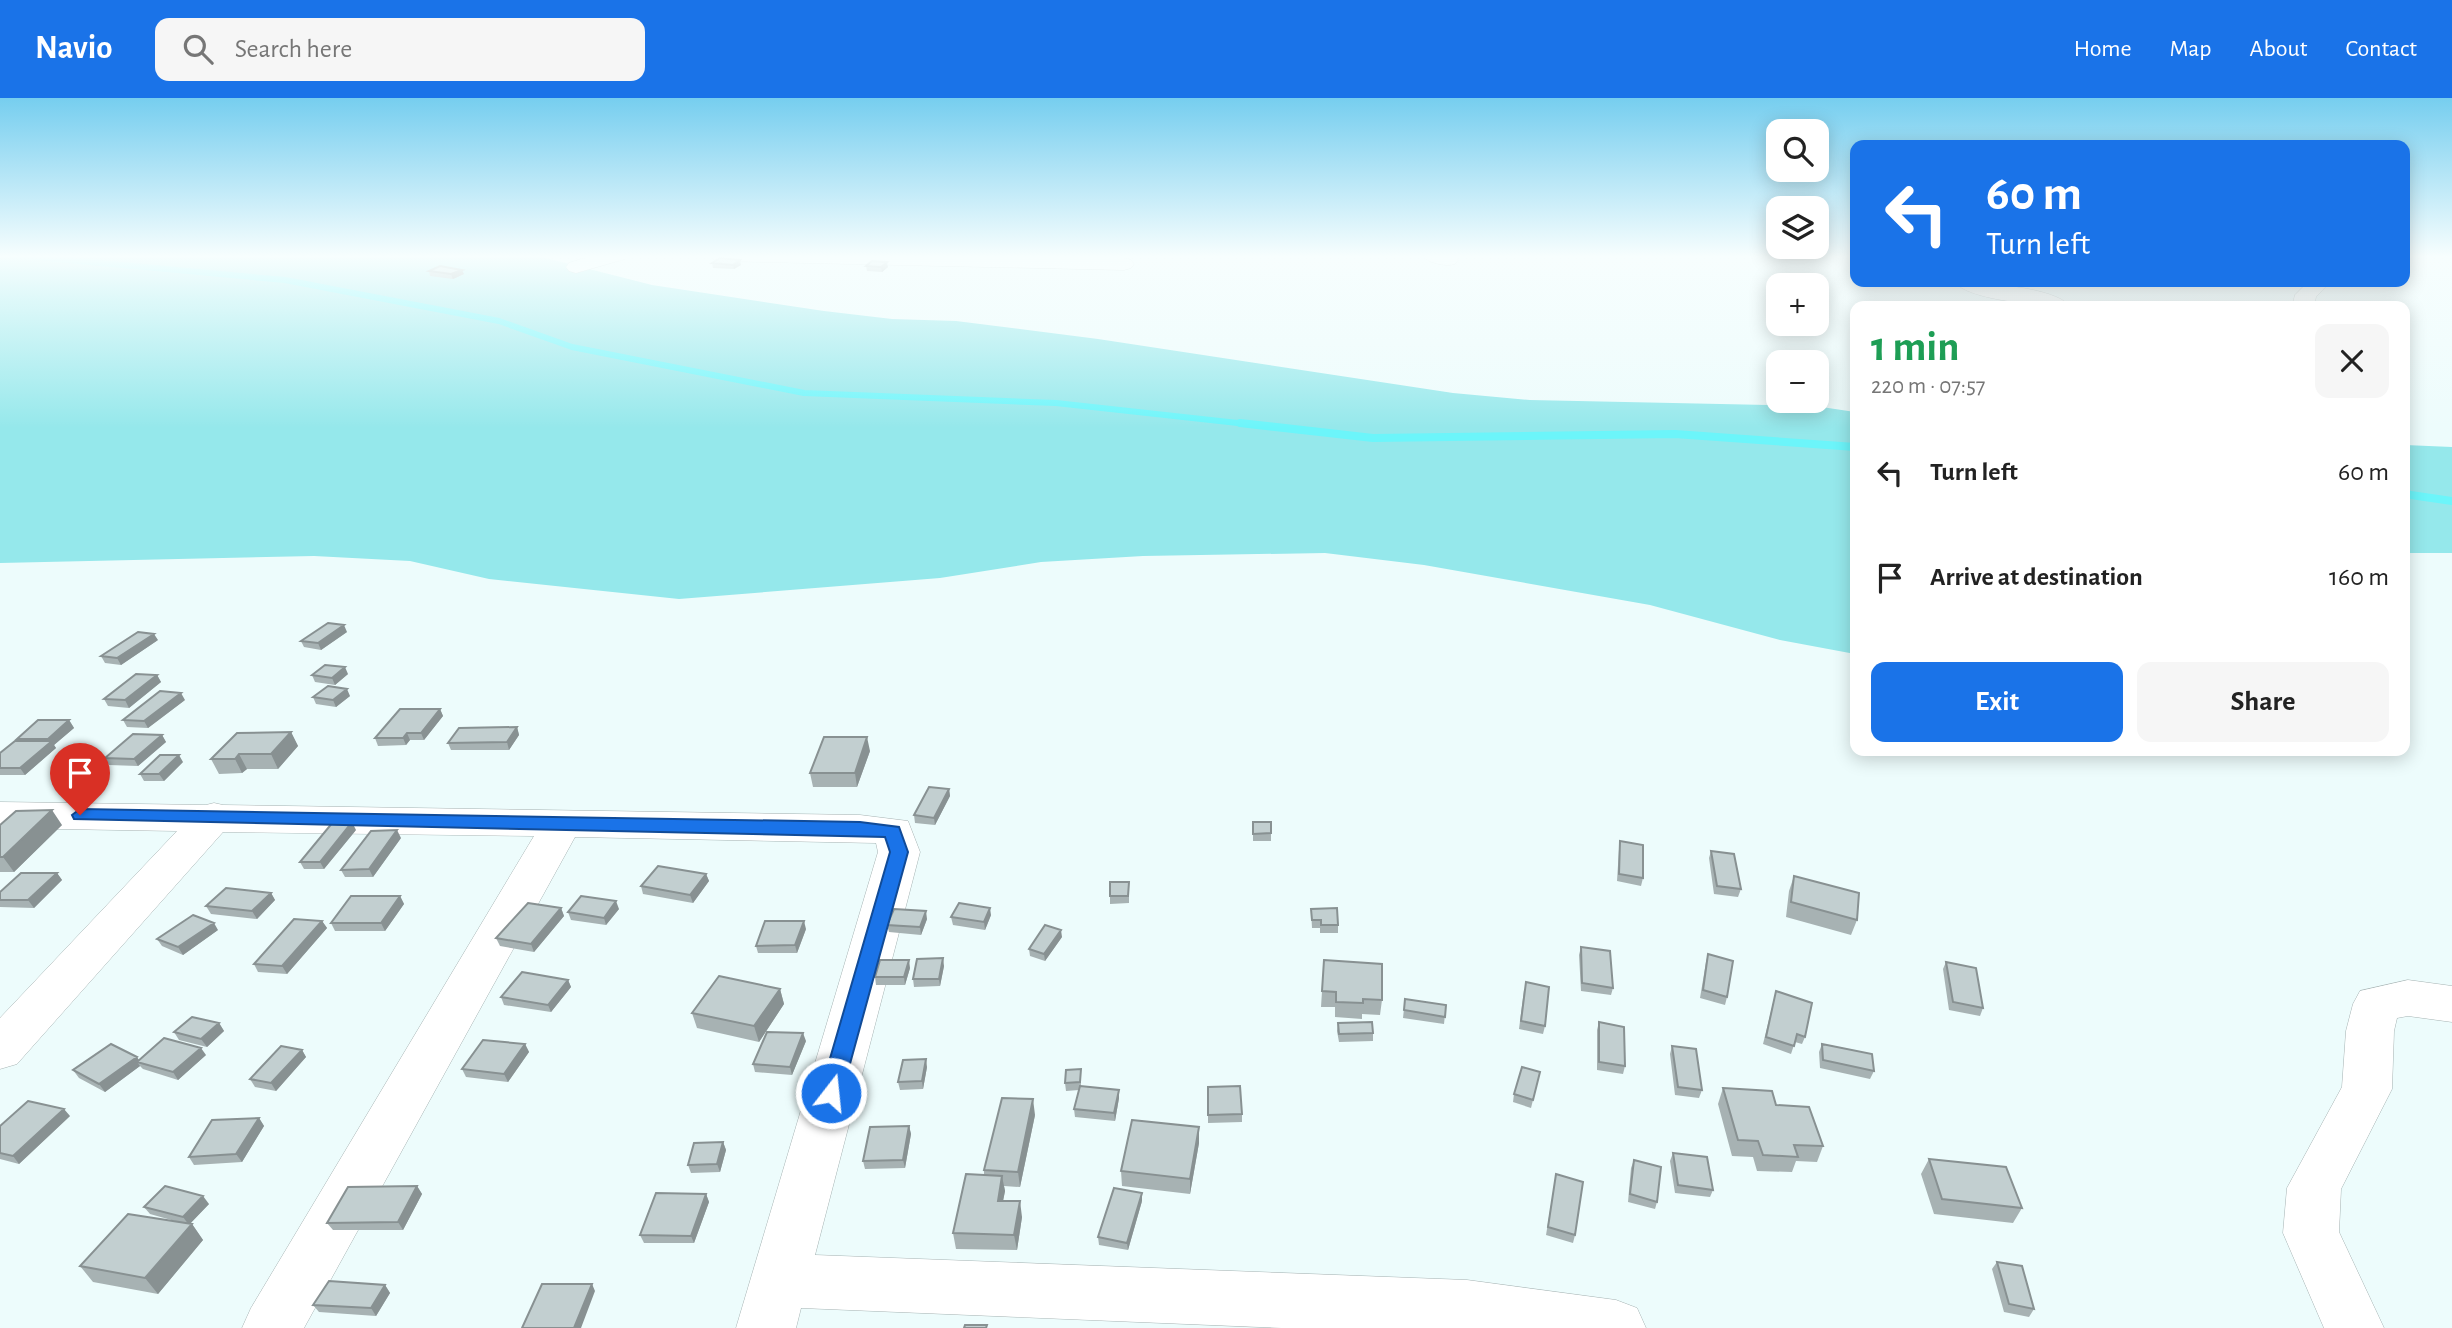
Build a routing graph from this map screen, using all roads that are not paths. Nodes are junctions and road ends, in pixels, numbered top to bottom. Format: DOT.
graph roads {
  1 [pos="0,814"];
  2 [pos="214,816"];
  3 [pos="561,825"];
  4 [pos="2452,1003"];
  5 [pos="0,1050"];
  6 [pos="772,1304"];
  7 [pos="272,1328"];
  8 [pos="1616,1328"];
  9 [pos="2354,1328"];
  1 -- 2 [label="street"];
  2 -- 3 [label="street"];
  2 -- 5 [label="street"];
  3 -- 6 [label="street"];
  3 -- 7 [label="street"];
  4 -- 9 [label="street"];
  6 -- 8 [label="street"];
}
